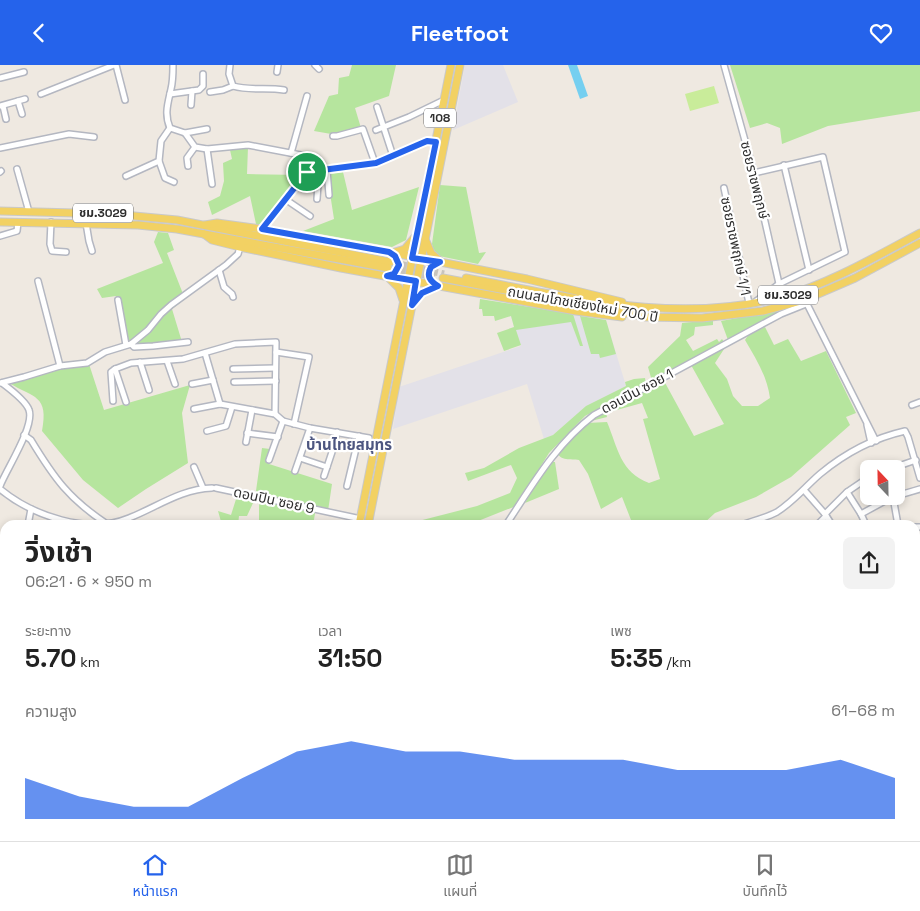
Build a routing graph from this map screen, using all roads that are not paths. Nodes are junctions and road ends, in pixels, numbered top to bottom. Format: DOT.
graph roads {
  1 [pos="115,65"];
  2 [pos="174,65"];
  3 [pos="230,65"];
  4 [pos="278,65"];
  5 [pos="451,65"];
  6 [pos="460,65"];
  7 [pos="724,65"];
  8 [pos="24,72"];
  9 [pos="277,72"];
  10 [pos="203,75"];
  11 [pos="0,78"];
  12 [pos="233,86"];
  13 [pos="284,90"];
  14 [pos="192,91"];
  15 [pos="210,92"];
  16 [pos="41,94"];
  17 [pos="170,94"];
  18 [pos="307,96"];
  19 [pos="25,99"];
  20 [pos="125,100"];
  21 [pos="444,100"];
  22 [pos="18,101"];
  23 [pos="191,105"];
  24 [pos="1,106"];
  25 [pos="377,107"];
  26 [pos="22,115"];
  27 [pos="6,119"];
  28 [pos="384,127"];
  29 [pos="170,128"];
  30 [pos="207,129"];
  31 [pos="376,130"];
  32 [pos="185,133"];
  33 [pos="333,136"];
  34 [pos="94,137"];
  35 [pos="436,142"];
  36 [pos="194,147"];
  37 [pos="0,148"];
  38 [pos="207,149"];
  39 [pos="291,153"];
  40 [pos="393,155"];
  41 [pos="159,161"];
  42 [pos="376,163"];
  43 [pos="188,165"];
  44 [pos="784,165"];
  45 [pos="17,169"];
  46 [pos="319,170"];
  47 [pos="327,170"];
  48 [pos="307,172"];
  49 [pos="754,173"];
  50 [pos="126,176"];
  51 [pos="174,182"];
  52 [pos="212,184"];
  53 [pos="724,188"];
  54 [pos="329,195"];
  55 [pos="285,199"];
  56 [pos="317,199"];
  57 [pos="0,211"];
  58 [pos="29,212"];
  59 [pos="310,216"];
  60 [pos="0,221"];
  61 [pos="18,222"];
  62 [pos="51,222"];
  63 [pos="86,222"];
  64 [pos="206,225"];
  65 [pos="262,229"];
  66 [pos="920,233"];
  67 [pos="204,234"];
  68 [pos="417,234"];
  69 [pos="0,236"];
  70 [pos="425,239"];
  71 [pos="920,243"];
  72 [pos="240,247"];
  73 [pos="92,251"];
  74 [pos="66,252"];
  75 [pos="389,252"];
  76 [pos="412,258"];
  77 [pos="421,259"];
  78 [pos="441,262"];
  79 [pos="219,269"];
  80 [pos="809,271"];
  81 [pos="385,276"];
  82 [pos="408,280"];
  83 [pos="38,281"];
  84 [pos="416,281"];
  85 [pos="780,284"];
  86 [pos="438,286"];
  87 [pos="233,297"];
  88 [pos="782,297"];
  89 [pos="118,300"];
  90 [pos="805,302"];
  91 [pos="404,303"];
  92 [pos="751,303"];
  93 [pos="412,305"];
  94 [pos="643,308"];
  95 [pos="780,311"];
  96 [pos="646,317"];
  97 [pos="188,342"];
  98 [pos="128,345"];
  99 [pos="276,352"];
  100 [pos="205,353"];
  101 [pos="167,361"];
  102 [pos="140,362"];
  103 [pos="60,366"];
  104 [pos="275,368"];
  105 [pos="114,369"];
  106 [pos="232,369"];
  107 [pos="213,380"];
  108 [pos="276,381"];
  109 [pos="234,382"];
  110 [pos="1,383"];
  111 [pos="175,384"];
  112 [pos="192,384"];
  113 [pos="150,391"];
  114 [pos="113,401"];
  115 [pos="126,402"];
  116 [pos="920,402"];
  117 [pos="220,404"];
  118 [pos="912,405"];
  119 [pos="232,407"];
  120 [pos="194,409"];
  121 [pos="252,410"];
  122 [pos="275,414"];
  123 [pos="283,421"];
  124 [pos="294,424"];
  125 [pos="310,428"];
  126 [pos="207,431"];
  127 [pos="336,432"];
  128 [pos="247,433"];
  129 [pos="24,435"];
  130 [pos="359,436"];
  131 [pos="278,437"];
  132 [pos="372,438"];
  133 [pos="246,442"];
  134 [pos="874,442"];
  135 [pos="300,458"];
  136 [pos="269,460"];
  137 [pos="916,460"];
  138 [pos="905,464"];
  139 [pos="194,467"];
  140 [pos="327,467"];
  141 [pos="295,471"];
  142 [pos="324,476"];
  143 [pos="920,478"];
  144 [pos="860,484"];
  145 [pos="347,486"];
  146 [pos="0,487"];
  147 [pos="203,488"];
  148 [pos="920,489"];
  149 [pos="804,490"];
  150 [pos="847,493"];
  151 [pos="905,493"];
  152 [pos="878,505"];
  153 [pos="895,505"];
  154 [pos="32,509"];
  155 [pos="861,514"];
  156 [pos="826,515"];
  157 [pos="29,520"];
  158 [pos="67,520"];
  159 [pos="102,520"];
  160 [pos="122,520"];
  161 [pos="351,520"];
  162 [pos="360,520"];
  163 [pos="369,520"];
  164 [pos="509,520"];
  165 [pos="755,520"];
  166 [pos="822,520"];
  167 [pos="829,520"];
  168 [pos="864,520"];
  169 [pos="897,520"];
  1 -- 16 [label="street"];
  1 -- 20 [label="street"];
  2 -- 17 [label="street"];
  3 -- 12 [label="street"];
  4 -- 9 [label="street"];
  5 -- 21 [label="main road, 108"];
  6 -- 70 [label="main road, 108"];
  7 -- 49 [label="street, ซอยราชพฤกษ์"];
  8 -- 11 [label="street"];
  10 -- 14 [label="street"];
  12 -- 13 [label="street"];
  12 -- 15 [label="street"];
  14 -- 17 [label="street"];
  14 -- 23 [label="street"];
  17 -- 29 [label="street"];
  18 -- 39 [label="street"];
  19 -- 22 [label="street"];
  21 -- 28 [label="street"];
  21 -- 35 [label="main road, 108"];
  22 -- 24 [label="street"];
  22 -- 26 [label="street"];
  24 -- 27 [label="street"];
  25 -- 28 [label="street"];
  28 -- 31 [label="street"];
  28 -- 40 [label="street"];
  29 -- 32 [label="street"];
  29 -- 41 [label="street"];
  30 -- 32 [label="street"];
  32 -- 36 [label="street"];
  33 -- 42 [label="street"];
  34 -- 37 [label="street"];
  35 -- 40 [label="street"];
  35 -- 68 [label="main road, 108"];
  36 -- 38 [label="street"];
  36 -- 43 [label="street"];
  38 -- 39 [label="street"];
  38 -- 52 [label="street"];
  39 -- 48 [label="street"];
  40 -- 42 [label="street"];
  41 -- 50 [label="street"];
  41 -- 51 [label="street"];
  42 -- 47 [label="street"];
  44 -- 49 [label="street"];
  44 -- 80 [label="street"];
  44 -- 80 [label="street"];
  45 -- 58 [label="street"];
  46 -- 47 [label="street"];
  46 -- 48 [label="street"];
  46 -- 56 [label="street"];
  47 -- 54 [label="street"];
  48 -- 55 [label="street"];
  49 -- 85 [label="street, ซอยราชพฤกษ์"];
  53 -- 92 [label="street, ซอยราชพฤกษ์ 1/1"];
  55 -- 59 [label="street"];
  55 -- 65 [label="street"];
  57 -- 58 [label="main road, ชม.3029"];
  58 -- 64 [label="main road, ชม.3029"];
  60 -- 61 [label="main road, ชม.3029"];
  61 -- 62 [label="main road, ชม.3029"];
  61 -- 69 [label="street"];
  62 -- 63 [label="main road, ชม.3029"];
  62 -- 74 [label="street"];
  63 -- 67 [label="main road, ชม.3029"];
  63 -- 73 [label="street"];
  64 -- 65 [label="main road"];
  64 -- 67 [label="main road, ชม.3029"];
  65 -- 75 [label="main road"];
  66 -- 88 [label="main road, ถนนสมโภชเชียงใหม่ 700 ปี / ชม.3029"];
  67 -- 72 [label="main road"];
  68 -- 75 [label="main road"];
  68 -- 76 [label="main road, 108"];
  70 -- 77 [label="main road, 108"];
  70 -- 78 [label="main road"];
  71 -- 90 [label="main road, ถนนสมโภชเชียงใหม่ 700 ปี / ชม.3029"];
  72 -- 79 [label="street"];
  72 -- 81 [label="main road"];
  75 -- 76 [label="main road"];
  75 -- 81 [label="main road"];
  76 -- 77 [label="main road"];
  76 -- 82 [label="main road, 108"];
  77 -- 78 [label="main road"];
  77 -- 84 [label="main road, 108"];
  78 -- 86 [label="main road"];
  78 -- 94 [label="main road"];
  79 -- 87 [label="street"];
  79 -- 98 [label="street"];
  80 -- 85 [label="street"];
  81 -- 82 [label="main road"];
  81 -- 91 [label="main road"];
  82 -- 84 [label="main road"];
  82 -- 91 [label="main road, 108"];
  83 -- 103 [label="street"];
  84 -- 86 [label="main road"];
  84 -- 93 [label="main road, 108"];
  85 -- 88 [label="street, ซอยราชพฤกษ์"];
  85 -- 92 [label="street"];
  86 -- 93 [label="main road"];
  86 -- 96 [label="main road"];
  88 -- 92 [label="main road, ถนนสมโภชเชียงใหม่ 700 ปี / ชม.3029"];
  89 -- 98 [label="street"];
  90 -- 95 [label="main road, ถนนสมโภชเชียงใหม่ 700 ปี / ชม.3029"];
  90 -- 134 [label="street"];
  91 -- 132 [label="main road, 108"];
  92 -- 94 [label="main road, ถนนสมโภชเชียงใหม่ 700 ปี / ชม.3029"];
  93 -- 163 [label="main road, 108"];
  94 -- 96 [label="main road, ถนนสมโภชเชียงใหม่ 700 ปี / ชม.3029"];
  95 -- 96 [label="main road, ถนนสมโภชเชียงใหม่ 700 ปี / ชม.3029"];
  95 -- 164 [label="street, ดอนปิน ซอย 1"];
  97 -- 98 [label="street"];
  98 -- 103 [label="street"];
  99 -- 100 [label="street"];
  99 -- 104 [label="street"];
  99 -- 124 [label="street"];
  100 -- 101 [label="street"];
  100 -- 107 [label="street"];
  101 -- 102 [label="street"];
  101 -- 111 [label="street"];
  102 -- 105 [label="street"];
  102 -- 113 [label="street"];
  103 -- 110 [label="street"];
  104 -- 106 [label="street"];
  104 -- 108 [label="street"];
  105 -- 114 [label="street"];
  105 -- 115 [label="street"];
  107 -- 112 [label="street"];
  107 -- 117 [label="street"];
  108 -- 109 [label="street"];
  108 -- 122 [label="street"];
  110 -- 129 [label="street"];
  116 -- 118 [label="street"];
  117 -- 119 [label="street"];
  117 -- 120 [label="street"];
  119 -- 121 [label="street"];
  119 -- 126 [label="street"];
  121 -- 122 [label="street"];
  121 -- 128 [label="street"];
  122 -- 123 [label="street"];
  123 -- 124 [label="street"];
  123 -- 131 [label="street"];
  124 -- 125 [label="street"];
  125 -- 127 [label="street"];
  125 -- 135 [label="street"];
  127 -- 130 [label="street"];
  127 -- 140 [label="street"];
  128 -- 131 [label="street"];
  128 -- 133 [label="street"];
  129 -- 146 [label="street"];
  129 -- 159 [label="street"];
  130 -- 132 [label="street"];
  130 -- 145 [label="street"];
  131 -- 136 [label="street"];
  132 -- 162 [label="main road, 108"];
  134 -- 137 [label="street"];
  134 -- 149 [label="street"];
  135 -- 140 [label="street"];
  135 -- 141 [label="street"];
  137 -- 138 [label="street"];
  137 -- 143 [label="street"];
  139 -- 147 [label="street"];
  140 -- 142 [label="street"];
  144 -- 150 [label="street"];
  146 -- 154 [label="street, ดอนปิน ซอย 9"];
  147 -- 160 [label="street, ดอนปิน ซอย 9"];
  147 -- 161 [label="street, ดอนปิน ซอย 9"];
  148 -- 151 [label="street"];
  149 -- 156 [label="street"];
  149 -- 165 [label="street"];
  150 -- 155 [label="street"];
  150 -- 156 [label="street"];
  152 -- 155 [label="street"];
  153 -- 169 [label="street"];
  154 -- 157 [label="street"];
  154 -- 158 [label="street, ดอนปิน ซอย 9"];
  155 -- 168 [label="street"];
  156 -- 166 [label="street"];
  156 -- 167 [label="street"];
}
